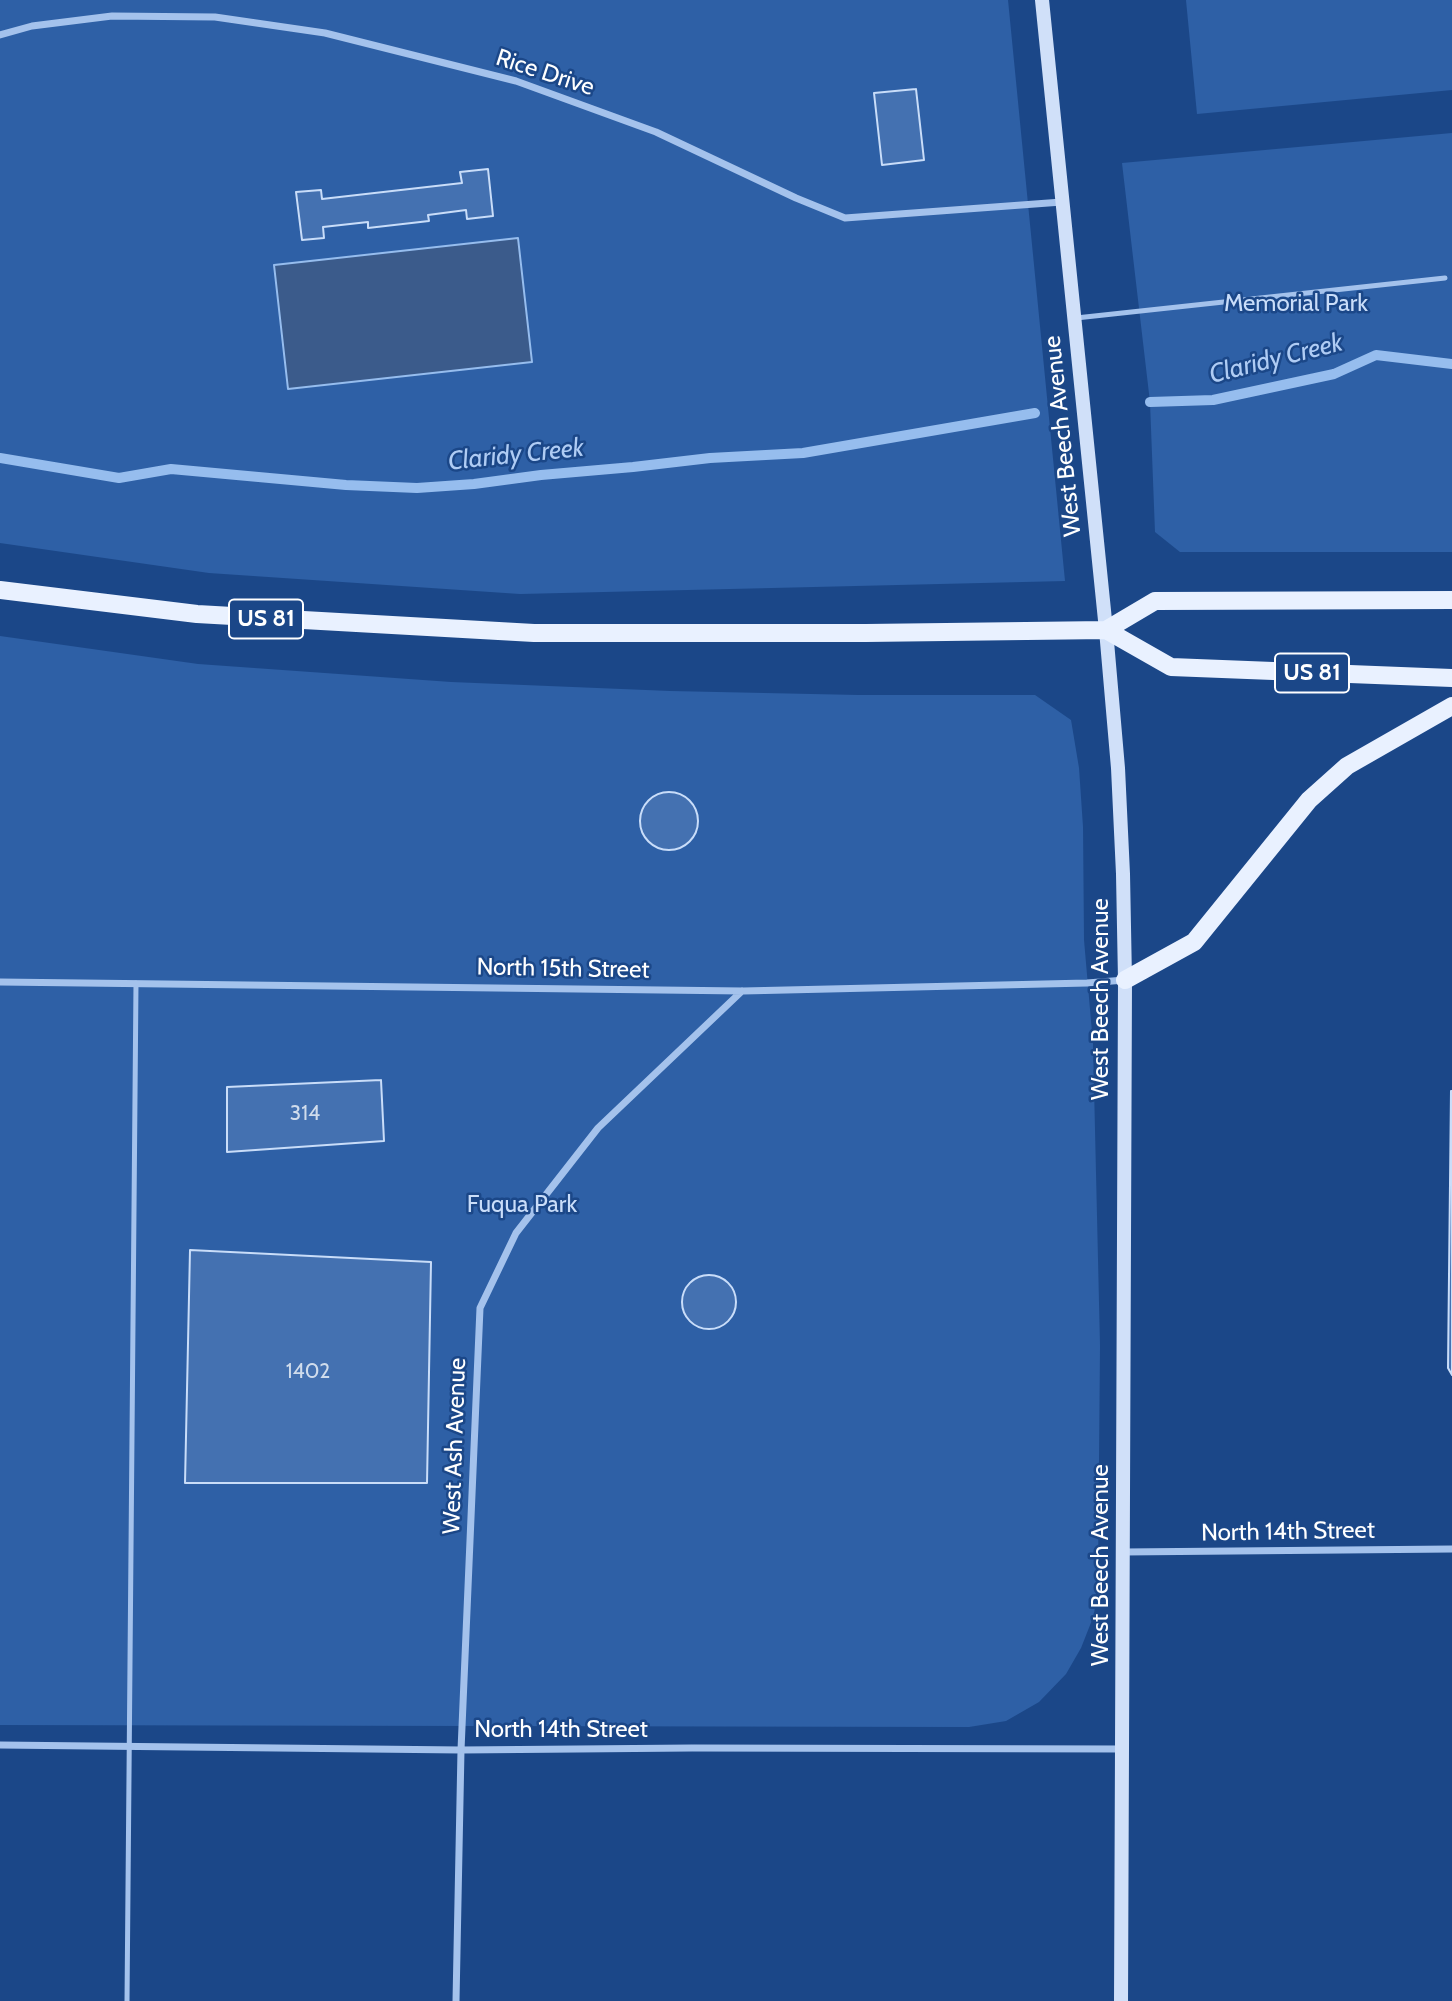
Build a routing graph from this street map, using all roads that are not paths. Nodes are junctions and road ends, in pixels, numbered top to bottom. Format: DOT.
graph roads {
  1 [pos="1042,0"];
  2 [pos="0,35"];
  3 [pos="1062,202"];
  4 [pos="1445,278"];
  5 [pos="1074,318"];
  6 [pos="0,590"];
  7 [pos="1452,600"];
  8 [pos="1106,630"];
  9 [pos="1452,678"];
  10 [pos="1452,706"];
  11 [pos="1125,981"];
  12 [pos="0,982"];
  13 [pos="136,983"];
  14 [pos="743,991"];
  15 [pos="1452,1549"];
  16 [pos="1124,1552"];
  17 [pos="0,1745"];
  18 [pos="129,1746"];
  19 [pos="1122,1749"];
  20 [pos="461,1750"];
  21 [pos="127,2001"];
  22 [pos="456,2001"];
  23 [pos="1121,2001"];
  1 -- 3 [label="street, West Beech Avenue"];
  2 -- 3 [label="street, Rice Drive"];
  3 -- 5 [label="street, West Beech Avenue"];
  4 -- 5 [label="lane"];
  5 -- 8 [label="street, West Beech Avenue"];
  6 -- 8 [label="main road, US 81"];
  7 -- 8 [label="main road"];
  8 -- 9 [label="main road, US 81"];
  8 -- 11 [label="street, West Beech Avenue"];
  10 -- 11 [label="main road"];
  11 -- 14 [label="street, North 15th Street"];
  11 -- 16 [label="street, West Beech Avenue"];
  12 -- 13 [label="street, North 15th Street"];
  13 -- 14 [label="street, North 15th Street"];
  13 -- 18 [label="lane"];
  14 -- 20 [label="street, West Ash Avenue"];
  15 -- 16 [label="street, North 14th Street"];
  16 -- 19 [label="street, West Beech Avenue"];
  17 -- 18 [label="street, North 14th Street"];
  18 -- 20 [label="street, North 14th Street"];
  18 -- 21 [label="lane"];
  19 -- 20 [label="street, North 14th Street"];
  19 -- 23 [label="street, West Beech Avenue"];
  20 -- 22 [label="street, West Ash Avenue"];
}
